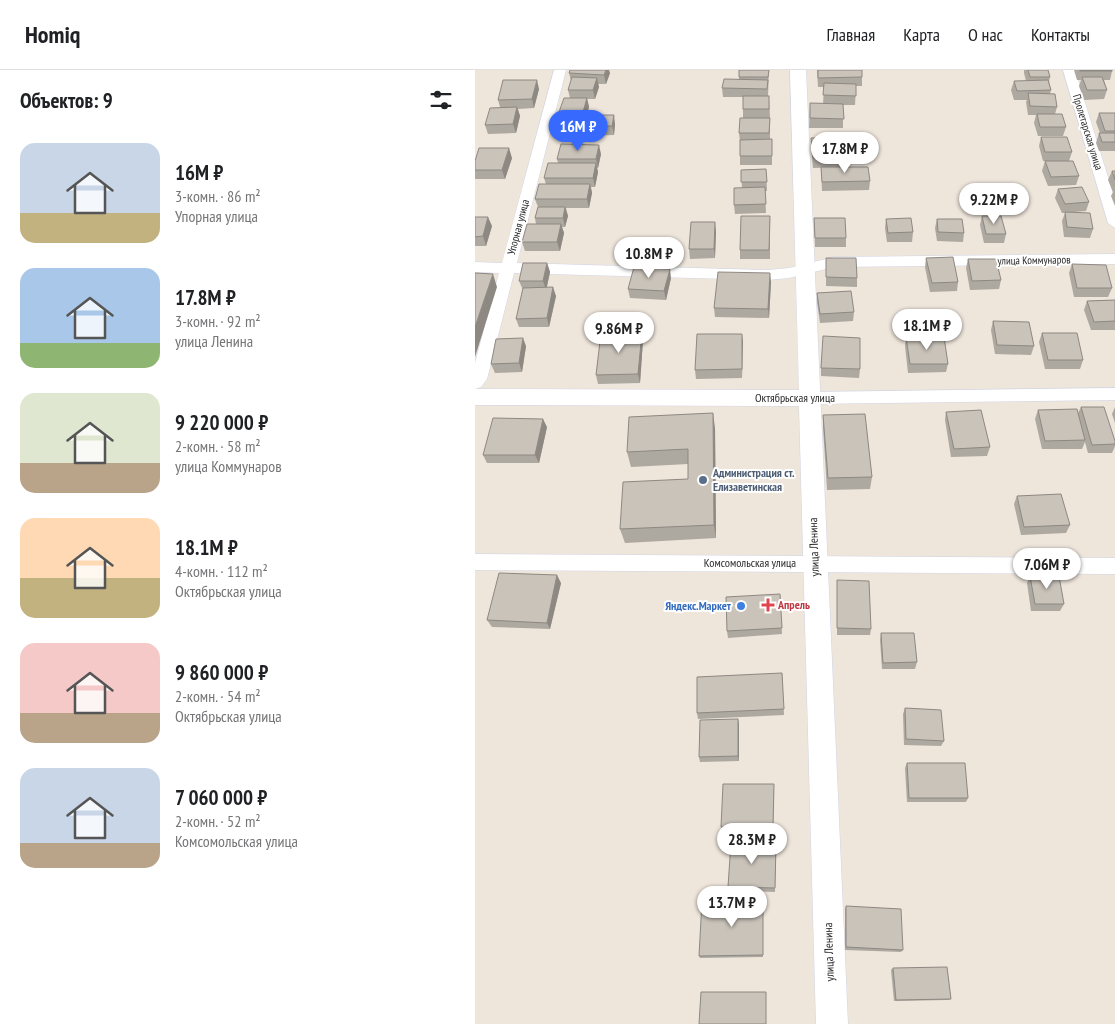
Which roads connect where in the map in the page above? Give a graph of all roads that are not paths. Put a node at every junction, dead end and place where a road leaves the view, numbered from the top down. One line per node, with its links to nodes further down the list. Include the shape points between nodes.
1 (560, 70): 7 (street, Упорная улица)
2 (797, 70): 8 (street, улица Ленина)
3 (1069, 70): 4 (street, Пролетарская улица)
4 (1115, 223)
5 (1115, 259): 8 (street, улица Коммунаров, via 834,262)
6 (475, 267): 7 (street, улица Коммунаров)
7 (507, 267): 8 (street, улица Коммунаров, via 768,275); 9 (street, Упорная улица, via 479,379)
8 (806, 269): 12 (street, улица Ленина)
9 (475, 383)
10 (1115, 394): 12 (street, Октябрьская улица)
11 (475, 397): 12 (street, Октябрьская улица)
12 (808, 398): 14 (street, улица Ленина)
13 (475, 562): 14 (street, Комсомольская улица)
14 (815, 563): 15 (street, Комсомольская улица); 16 (street, улица Ленина)
15 (1115, 566)
16 (832, 1024)

